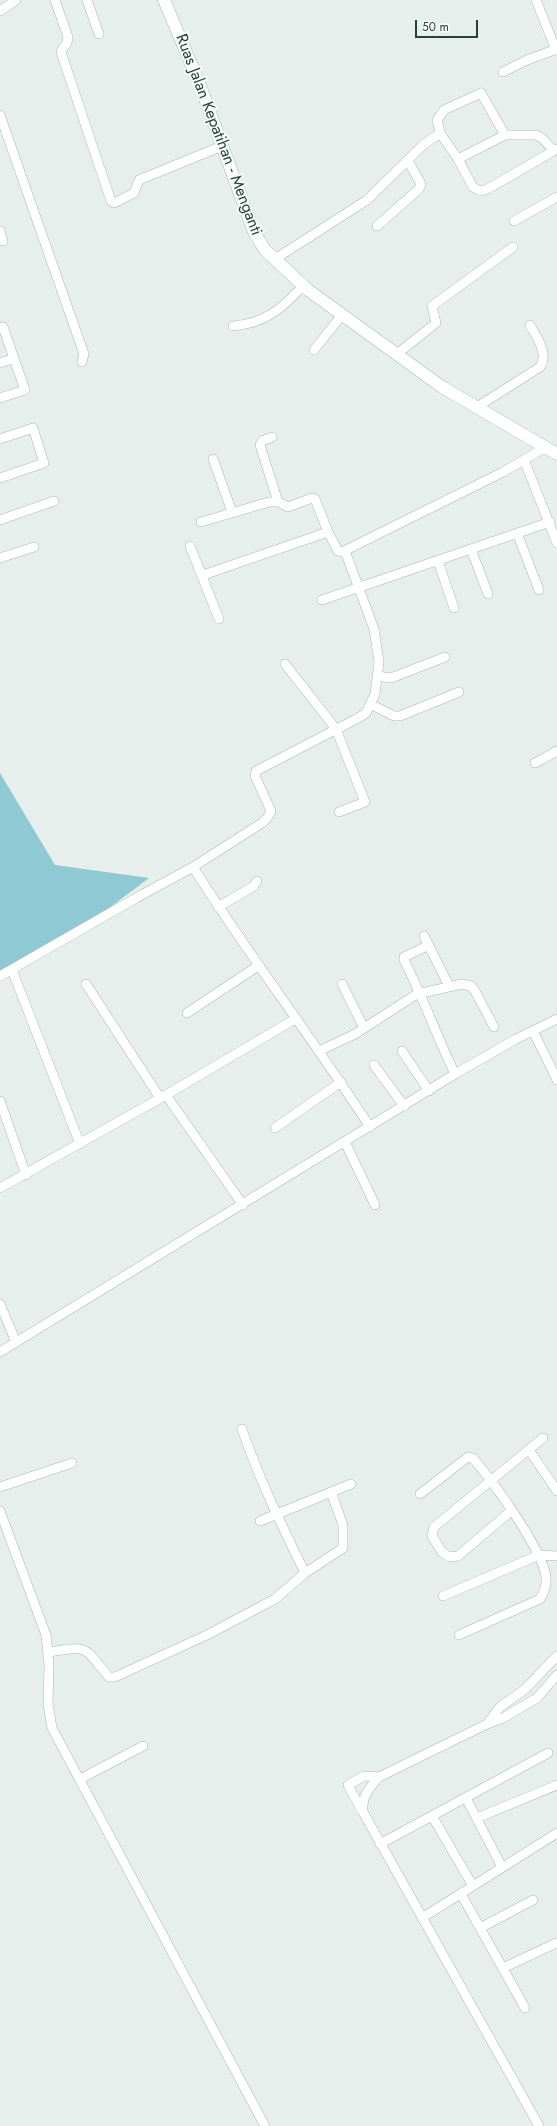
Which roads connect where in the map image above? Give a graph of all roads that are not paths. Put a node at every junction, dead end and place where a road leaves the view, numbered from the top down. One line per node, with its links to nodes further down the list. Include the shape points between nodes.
1 (16, 0): 6 (street)
2 (55, 0): 13 (street, via 68,37 61,51 62,55 111,202 114,203 134,193 139,180)
3 (87, 0): 7 (street)
4 (164, 0): 13 (main road, Ruas Jalan Kepatihan - Menganti, via 198,80)
5 (536, 0): 8 (street)
6 (0, 11)
7 (99, 34)
8 (557, 49): 9 (street)
9 (503, 72)
10 (0, 115): 32 (street, via 84,354)
11 (440, 133): 12 (street, via 437,120 444,110 481,94); 15 (street); 16 (street)
12 (505, 136): 14 (street, via 536,135); 15 (street)
13 (222, 146): 23 (main road, Ruas Jalan Kepatihan - Menganti, via 254,232 265,250)
14 (555, 150): 15 (street, via 483,191 473,187)
15 (458, 159)
16 (408, 161): 19 (street, via 421,184 419,189); 23 (street, via 367,200)
17 (557, 197): 18 (street)
18 (514, 220)
19 (377, 226)
20 (0, 231): 21 (street)
21 (3, 241)
22 (513, 247): 30 (street, via 432,306 436,323)
23 (275, 259): 24 (main road, Ruas Jalan Kepatihan - Menganti)
24 (303, 286): 25 (main road, Ruas Jalan Kepatihan - Menganti); 27 (street, via 274,314 245,325)
25 (342, 314): 29 (street); 30 (main road, Ruas Jalan Kepatihan - Menganti)
26 (530, 325): 35 (street, via 544,356 544,362)
27 (233, 326)
28 (0, 328): 31 (street, via 3,327)
29 (314, 350)
30 (397, 354): 35 (main road, Ruas Jalan Kepatihan - Menganti, via 442,387)
31 (14, 358): 33 (street); 34 (street, via 25,390)
32 (82, 362)
33 (0, 363)
34 (0, 398)
35 (477, 407): 38 (main road, Ruas Jalan Kepatihan - Menganti)
36 (272, 437): 44 (street, via 262,441 260,445)
37 (0, 439): 42 (street, via 33,428 44,463)
38 (546, 447): 39 (main road, Ruas Jalan Kepatihan - Menganti); 41 (street)
39 (557, 454)
40 (213, 459): 45 (street)
41 (524, 460): 48 (street); 55 (street)
42 (0, 478)
43 (54, 501): 46 (street)
44 (278, 502): 45 (street); 49 (street, via 288,507 315,499)
45 (232, 512): 47 (street)
46 (0, 520)
47 (201, 522)
48 (550, 522): 50 (street); 51 (street)
49 (328, 532): 55 (street, via 340,552); 58 (street)
50 (517, 533): 54 (street); 60 (street)
51 (557, 543)
52 (190, 546): 58 (street)
53 (34, 547): 56 (street)
54 (471, 550): 57 (street); 61 (street)
55 (345, 551): 59 (street)
56 (0, 558)
57 (438, 561): 59 (street); 63 (street)
58 (202, 575): 64 (street)
59 (359, 589): 62 (street); 67 (street, via 374,629 379,662)
60 (539, 590)
61 (488, 594)
62 (322, 600)
63 (454, 608)
64 (219, 619)
65 (445, 657): 67 (street, via 391,678)
66 (285, 664): 70 (street)
67 (377, 676): 69 (street, via 375,694)
68 (459, 692): 69 (street, via 400,716 394,716)
69 (370, 704): 70 (street, via 360,717)
70 (336, 729): 73 (street, via 365,802); 74 (street, via 256,772 255,776 271,811 267,818)
71 (557, 751): 72 (street)
72 (535, 763)
73 (339, 812)
74 (193, 867): 76 (street); 80 (street)
75 (257, 881): 76 (street, via 254,886)
76 (218, 907): 79 (street)
77 (424, 936): 78 (street)
78 (428, 945): 84 (street); 85 (street, via 404,957)
79 (258, 966): 86 (street); 87 (street)
80 (12, 970): 81 (street); 105 (street)
81 (0, 976)
82 (86, 984): 99 (street)
83 (342, 984): 90 (street)
84 (449, 986): 85 (street); 89 (street, via 470,986)
85 (421, 993): 90 (street); 95 (street)
86 (187, 1013)
87 (295, 1019): 92 (street); 99 (street)
88 (557, 1019): 91 (street)
89 (494, 1027)
90 (364, 1028): 92 (street)
91 (533, 1031): 95 (street); 96 (street)
92 (318, 1050): 97 (street)
93 (402, 1051): 98 (street)
94 (374, 1065): 101 (street)
95 (455, 1074): 98 (street)
96 (557, 1080)
97 (341, 1082): 102 (street); 103 (street)
98 (429, 1091): 101 (street)
99 (163, 1097): 105 (street); 108 (street)
100 (0, 1101): 106 (street)
101 (404, 1106): 102 (street)
102 (370, 1127): 104 (street)
103 (275, 1128)
104 (345, 1142): 108 (street); 109 (street)
105 (80, 1144): 106 (street)
106 (26, 1174): 107 (street)
107 (0, 1188)
108 (244, 1205): 111 (street)
109 (374, 1205)
110 (0, 1304): 111 (street)
111 (16, 1342): 112 (street)
112 (0, 1352)
113 (242, 1429): 125 (street)
114 (543, 1438): 115 (street)
115 (529, 1450): 117 (street); 120 (street)
116 (72, 1463): 119 (street)
117 (492, 1480): 122 (street, via 474,1458 468,1457); 124 (street); 124 (street, via 434,1528 432,1536 442,1552 450,1557 458,1556)
118 (350, 1484): 121 (street)
119 (0, 1487)
120 (557, 1491)
121 (331, 1492): 125 (street); 129 (street, via 343,1525 343,1548)
122 (420, 1494)
123 (0, 1511): 132 (street, via 46,1635)
124 (511, 1511): 127 (street)
125 (276, 1514): 126 (street); 129 (street)
126 (260, 1521)
127 (540, 1555): 128 (street); 130 (street); 131 (street, via 546,1576 546,1590 540,1599)
128 (557, 1556)
129 (306, 1573): 132 (street, via 275,1599 209,1634 115,1677 109,1677 89,1652 82,1648)
130 (443, 1596)
131 (459, 1634)
132 (49, 1652): 140 (street, via 50,1723)
133 (557, 1656): 134 (street)
134 (544, 1668): 135 (street); 136 (street, via 524,1690 500,1707)
135 (556, 1675): 136 (street, via 537,1698)
136 (487, 1724): 139 (street)
137 (142, 1746): 140 (street)
138 (548, 1753): 142 (street)
139 (379, 1777): 143 (street, via 368,1789 362,1803); 143 (street, via 364,1776 348,1785)
140 (80, 1779): 157 (street)
141 (557, 1785): 145 (street)
142 (466, 1798): 144 (street); 145 (street)
143 (363, 1812): 147 (street)
144 (432, 1816): 147 (street); 149 (street)
145 (477, 1818): 148 (street)
146 (557, 1833): 148 (street)
147 (380, 1844): 152 (street)
148 (502, 1867): 149 (street)
149 (473, 1886): 150 (street)
150 (461, 1894): 152 (street); 153 (street)
151 (533, 1900): 153 (street)
152 (422, 1918): 158 (street)
153 (480, 1928): 155 (street)
154 (556, 1943): 155 (street)
155 (503, 1968): 156 (street)
156 (526, 2008)
157 (265, 2126)
158 (539, 2126)

